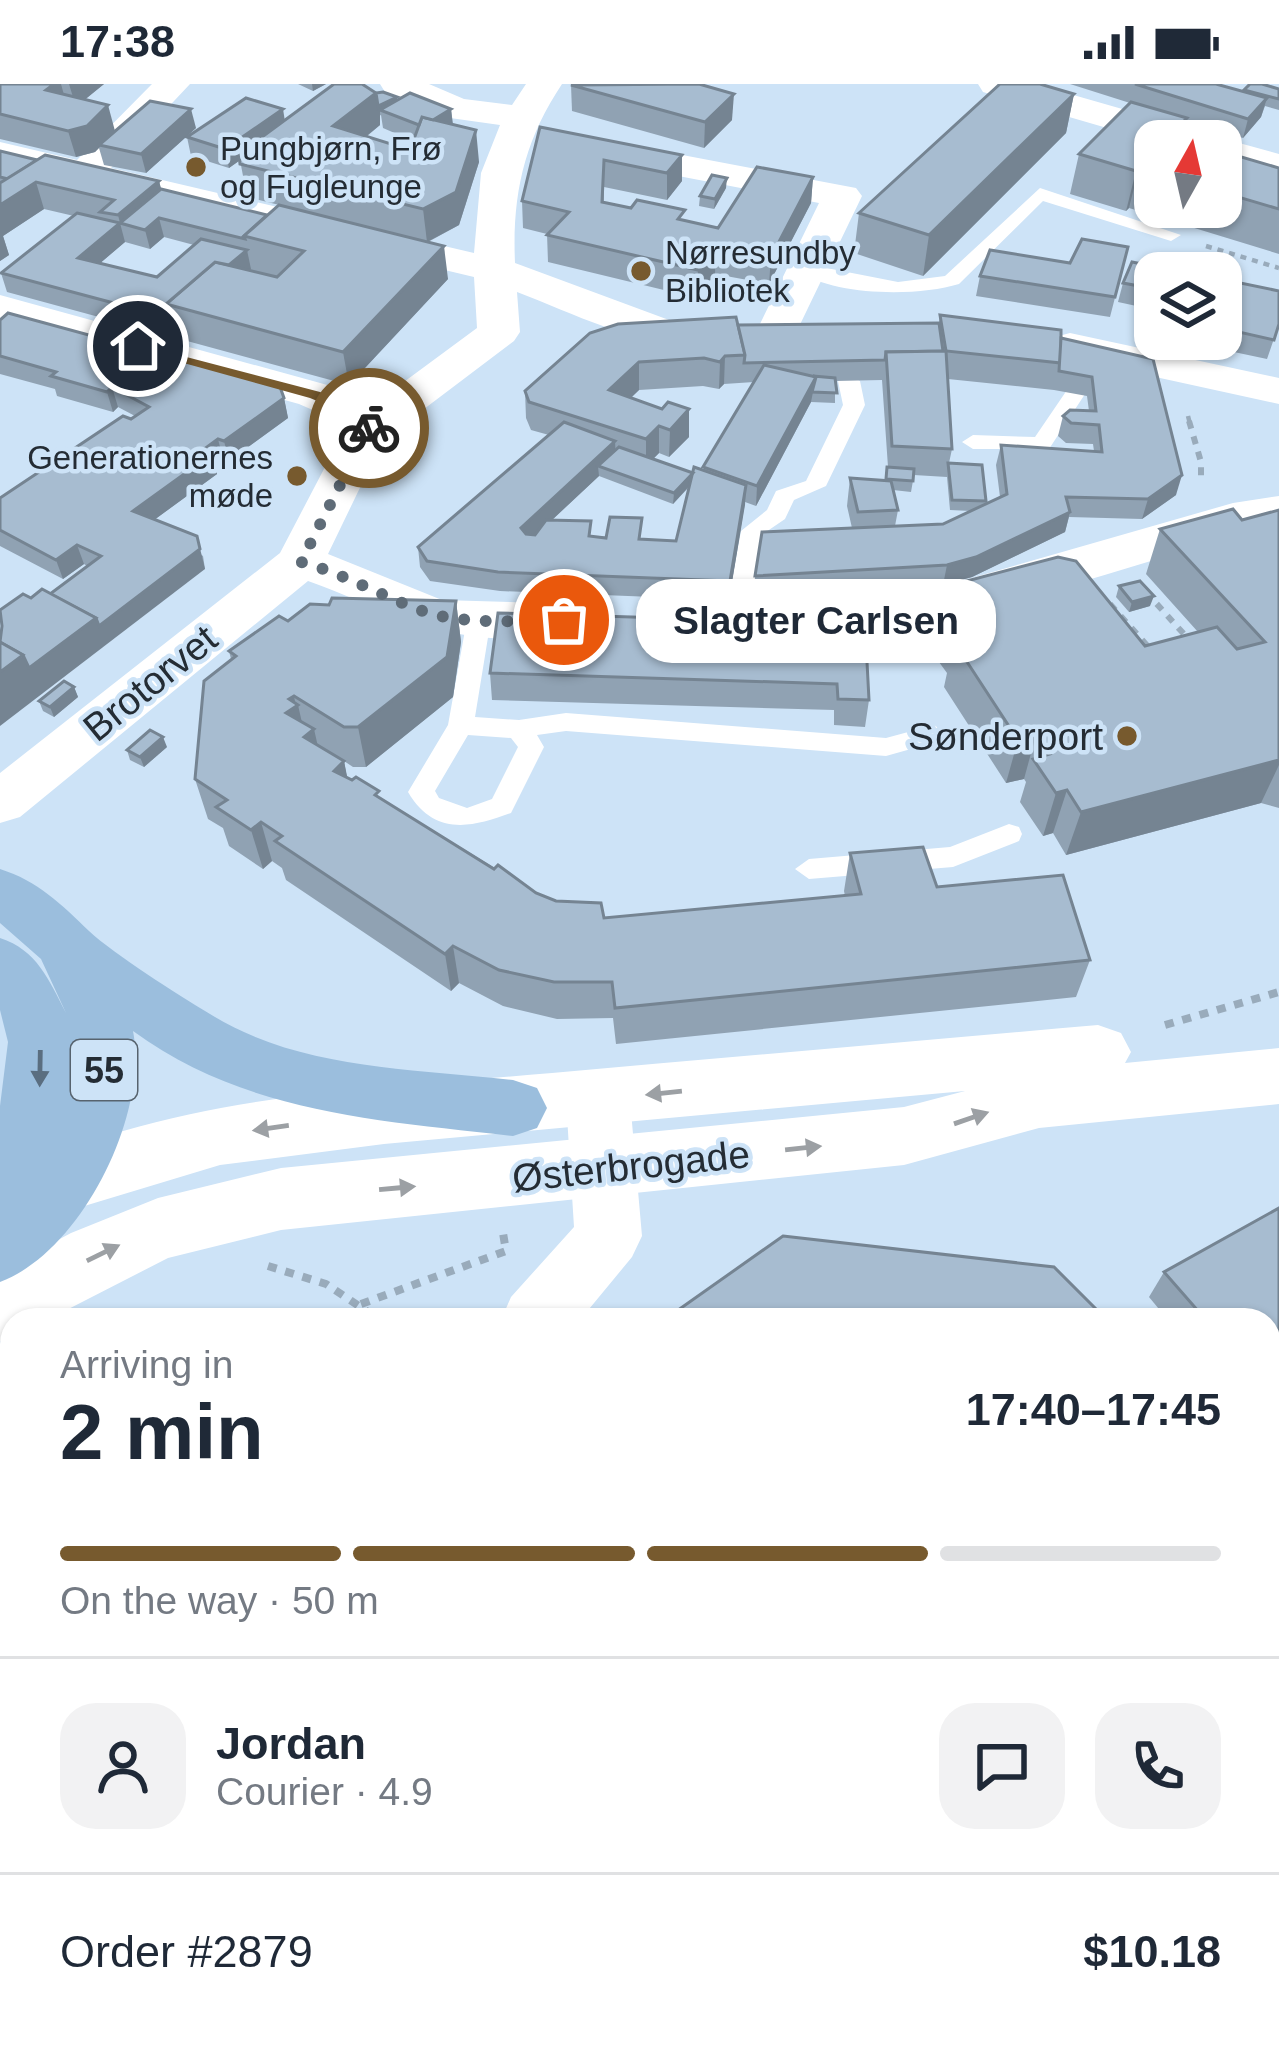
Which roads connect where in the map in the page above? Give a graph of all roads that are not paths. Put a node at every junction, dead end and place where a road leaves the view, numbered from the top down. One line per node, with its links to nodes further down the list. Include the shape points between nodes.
1 (398, 84): 6 (street)
2 (544, 84): 6 (street)
3 (1011, 86): 5 (street)
4 (162, 94): 10 (street)
5 (1134, 123)
6 (519, 126): 12 (street, via 490,225); 13 (street, via 842,196)
7 (0, 153): 10 (street)
8 (1242, 155): 9 (street)
9 (1279, 166)
10 (85, 172): 12 (street, via 222,188)
11 (1171, 235): 13 (lane, via 1040,194 938,285 900,289)
12 (495, 270): 13 (street, via 665,333 799,328); 21 (street, via 500,332)
13 (806, 270)
14 (0, 308): 21 (street, via 315,395)
15 (885, 328): 16 (street)
16 (931, 329)
17 (1034, 339): 19 (street, via 1081,356)
18 (849, 380): 26 (lane, via 854,406 815,486 784,496 777,514 752,532)
19 (1279, 392)
20 (1074, 394): 22 (lane, via 1041,444)
21 (377, 421): 24 (street)
22 (973, 442)
23 (1279, 511): 26 (street, via 941,601)
24 (301, 562): 25 (street, via 426,613); 30 (street, Brotorvet)
25 (479, 619): 26 (street); 27 (lane)
26 (736, 623)
27 (461, 724): 28 (lane); 28 (lane, via 421,792 430,805 467,819 502,806 531,747)
28 (519, 729): 29 (lane, via 566,722 886,746)
29 (934, 734)
30 (0, 803)
31 (1009, 834): 32 (lane, via 953,856)
32 (809, 869)
33 (0, 892): 34 (main road, 55)
34 (76, 954): 39 (main road, via 252,1067 308,1082); 41 (main road, 55, via 95,993 104,1074 92,1122)
35 (0, 962): 41 (main road, 55, one-way to 41, via 28,1000 43,1070)
36 (1279, 1045): 38 (main road, Østerbrogade, one-way to 38, via 1072,1053)
37 (1279, 1076): 40 (main road, Østerbrogade, one-way to 37, via 904,1136 1040,1100)
38 (598, 1100): 39 (main road, Østerbrogade); 40 (street)
39 (513, 1108): 41 (main road, Østerbrogade, one-way to 41, via 220,1136)
40 (603, 1170): 44 (main road, Østerbrogade, one-way to 40, via 95,1256 227,1210); 45 (street, via 608,1236)
41 (31, 1182): 42 (main road, Østerbrogade); 43 (main road, 55)
42 (0, 1216)
43 (0, 1250)
44 (0, 1308)
45 (546, 1308)

